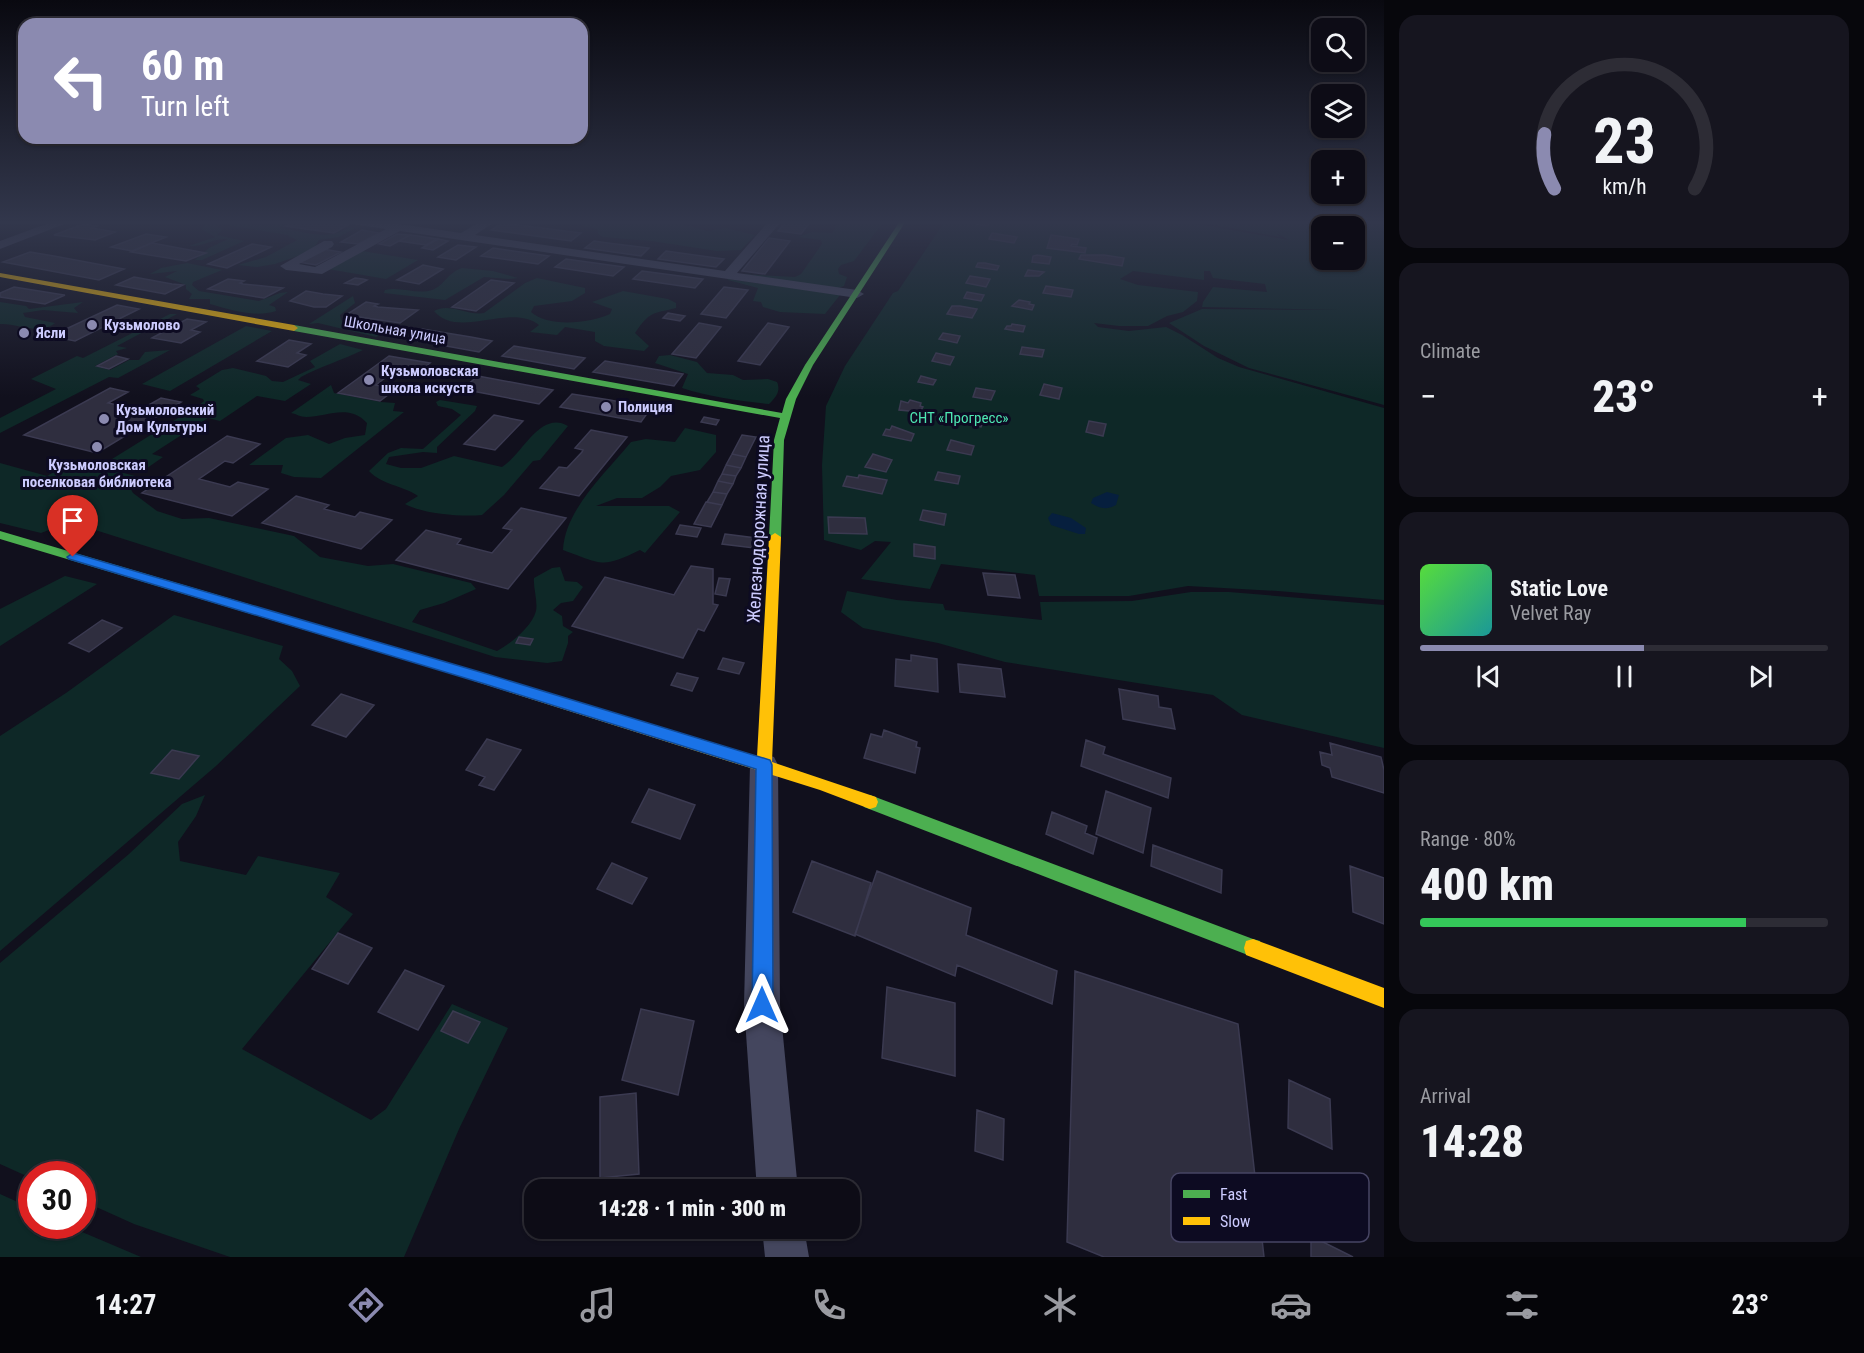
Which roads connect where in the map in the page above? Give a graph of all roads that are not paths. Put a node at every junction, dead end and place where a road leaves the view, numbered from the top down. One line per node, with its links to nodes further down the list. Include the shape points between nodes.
1 (26, 280): 5 (main road, Школьная улица)
2 (760, 280): 4 (street)
3 (866, 280): 4 (main road, Железнодорожная улица)
4 (857, 294): 5 (main road, Железнодорожная улица, via 806,367)
5 (784, 416): 7 (main road, Железнодорожная улица, via 779,440)
6 (0, 535): 7 (main road)
7 (764, 765): 8 (main road, via 835,788); 9 (street, via 762,1005)
8 (1384, 998)
9 (777, 1179)
10 (785, 1239): 11 (street)
11 (787, 1257)

